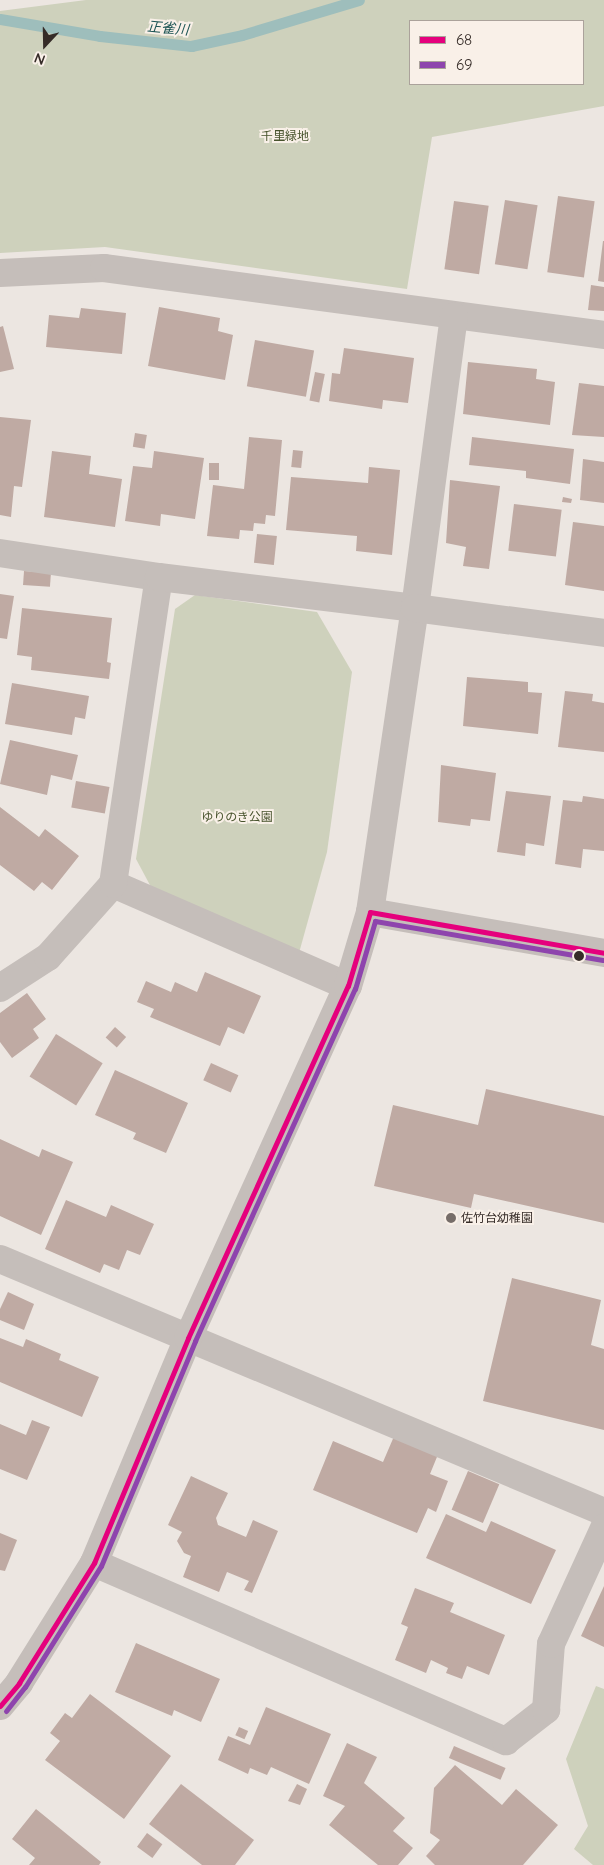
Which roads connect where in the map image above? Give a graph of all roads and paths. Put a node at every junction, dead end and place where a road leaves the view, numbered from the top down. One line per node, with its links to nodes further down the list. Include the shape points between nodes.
1 (0, 273): 2 (street, via 104,268)
2 (454, 317): 3 (street); 6 (street)
3 (604, 335)
4 (0, 553): 5 (street)
5 (159, 577): 6 (street); 8 (street)
6 (415, 608): 7 (street); 9 (street)
7 (604, 633)
8 (113, 884): 11 (street); 12 (street, via 48,957)
9 (370, 912): 10 (street); 11 (street)
10 (604, 952)
11 (348, 986): 14 (street)
12 (0, 988)
13 (0, 1259): 14 (street)
14 (188, 1338): 15 (street); 17 (street)
15 (604, 1512)
16 (604, 1528): 17 (street, via 551,1644 546,1710 506,1741)
17 (94, 1564): 18 (street, via 19,1683)
18 (0, 1706)

